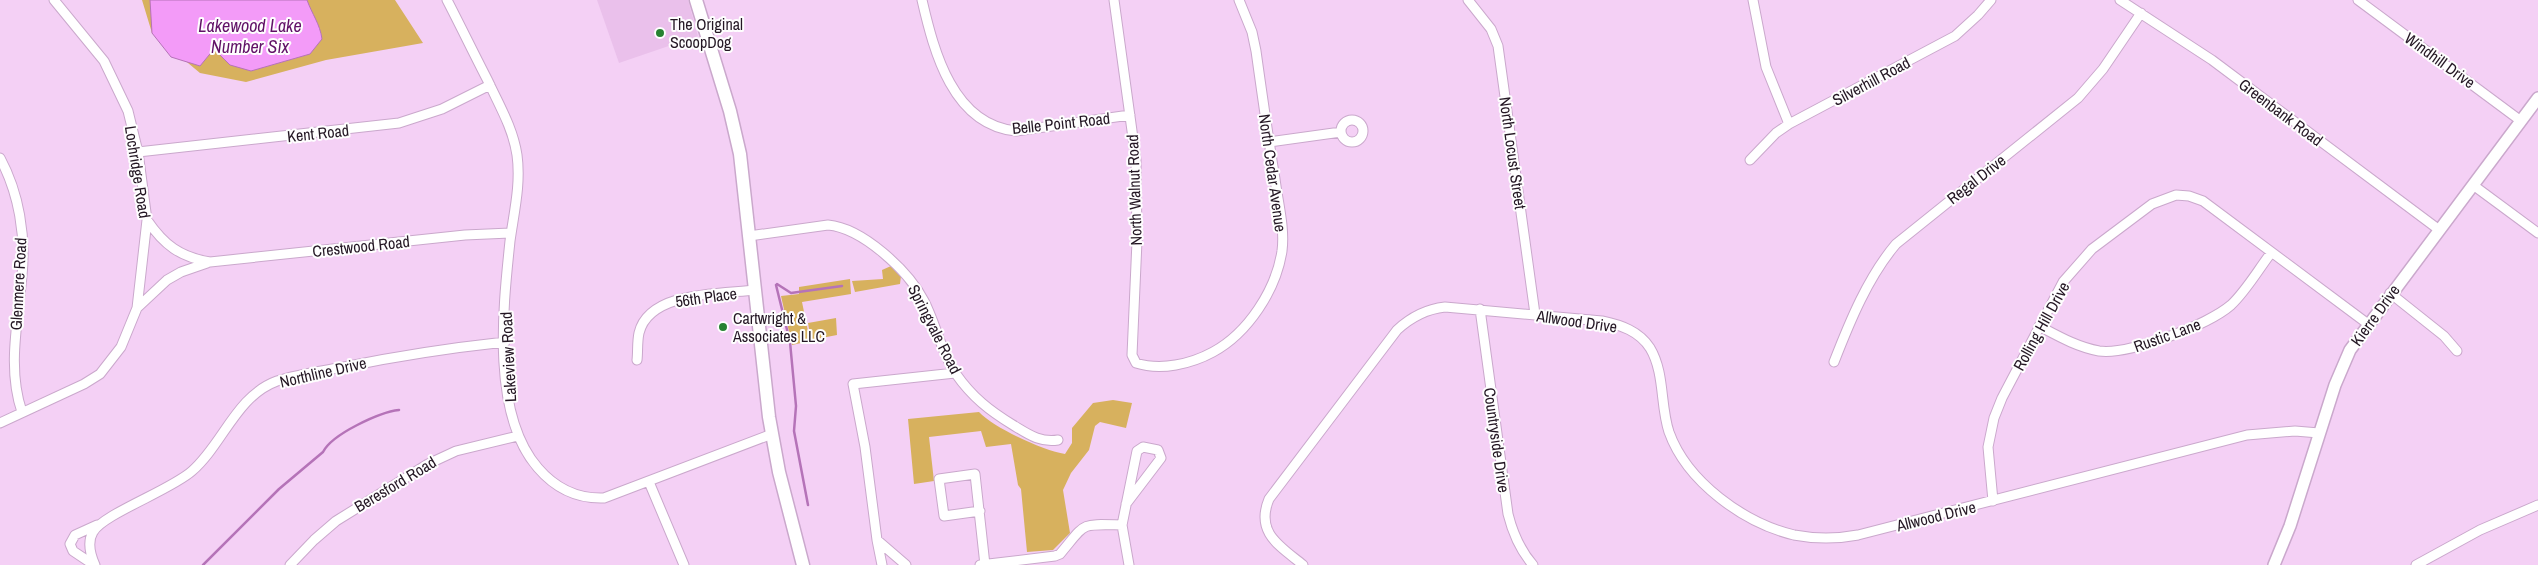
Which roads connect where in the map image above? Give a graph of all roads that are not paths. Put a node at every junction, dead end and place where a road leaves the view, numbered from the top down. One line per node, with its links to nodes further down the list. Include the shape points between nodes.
1 (54, 0): 20 (street, Lochridge Road, via 88,39 113,76 128,111)
2 (447, 0): 13 (street, Lakeview Road)
3 (696, 0): 28 (main road, via 734,127 744,176)
4 (922, 0): 15 (street, Belle Point Road, via 932,39 946,73 965,106 984,122 1016,130)
5 (1114, 0): 15 (street, North Walnut Road)
6 (1239, 0): 19 (street, North Cedar Avenue, via 1252,32)
7 (1468, 0): 35 (street, North Locust Street, via 1491,29 1498,46)
8 (1753, 0): 17 (street, via 1766,67)
9 (1991, 0): 17 (street, Silverhill Road, via 1970,24 1942,44)
10 (2120, 0): 12 (street, Greenbank Road)
11 (2358, 0): 16 (street, Windhill Drive)
12 (2141, 13): 25 (street, Greenbank Road, via 2212,60); 41 (street, Regal Drive, via 2103,69 2078,98 1884,257)
13 (490, 85): 20 (street, Kent Road, via 442,109 399,123); 26 (street, Lakeview Road, via 510,128 517,155 518,194)
14 (2538, 98): 16 (street, Kierre Drive)
15 (1130, 115): 42 (street, North Walnut Road, via 1137,196 1132,355 1136,363)
16 (2521, 121): 23 (street, Kierre Drive)
17 (1789, 124): 22 (street, Silverhill Road)
18 (1341, 132): 19 (street)
19 (1269, 142): 42 (street, North Cedar Avenue, via 1282,231 1280,262 1271,287 1233,339 1220,348 1183,364)
20 (138, 152): 24 (street, Lochridge Road)
21 (0, 158): 44 (street, Glenmere Road, via 18,206 22,232 23,262 15,342 16,382)
22 (1750, 160)
23 (2473, 185): 25 (street, Kierre Drive); 27 (street)
24 (147, 220): 30 (street, Crestwood Road, via 162,241 177,252 188,258); 33 (street, Lochridge Road)
25 (2438, 229): 32 (street, Kierre Drive)
26 (511, 233): 30 (street, Crestwood Road, via 474,234); 38 (street, Lakeview Road)
27 (2538, 233)
28 (750, 236): 31 (main road); 43 (street, Springvale Road, via 828,225 857,234 915,285)
29 (2271, 254): 36 (street, Rolling Hill Drive); 37 (street, Rustic Lane, via 2234,302 2216,316 2130,349 2107,351 2082,347); 37 (street, Rolling Hill Drive, via 2195,197 2176,195 2161,199 2092,249 2075,266)
30 (210, 262): 33 (street, Crestwood Road, via 167,280)
31 (755, 290): 40 (street, 56th Place, via 680,298 666,303 643,324 639,332); 47 (main road)
32 (2390, 293): 36 (street, Kierre Drive); 39 (street, via 2444,336)
33 (137, 308): 44 (street, Crestwood Road, via 121,347 106,369 84,384)
34 (1480, 309): 35 (street, Allwood Drive); 66 (street, Allwood Drive, via 1436,308 1404,323 1276,489 1264,509 1265,525 1271,537); 67 (street, Countryside Drive, via 1508,514 1514,536)
35 (1535, 314): 51 (street, Allwood Drive, via 1619,325 1642,338 1656,360 1663,412 1682,458 1713,491 1764,524 1794,535 1843,538)
36 (2368, 324): 46 (street, Kierre Drive, via 2344,360)
37 (2039, 326): 51 (street, Rolling Hill Drive, via 1994,418 1988,447)
38 (505, 342): 48 (street, Lakeview Road, via 507,388); 55 (street, Northline Drive, via 409,353 272,384 246,403 193,471 174,485)
39 (2457, 351)
40 (637, 360)
41 (1834, 362)
42 (1153, 366)
43 (955, 373): 49 (street, Springvale Road, via 989,411 1033,437); 57 (street, via 854,384)
44 (22, 412): 45 (street, Crestwood Road)
45 (0, 423)
46 (2318, 433): 51 (street, Allwood Drive, via 2295,431 2247,435); 68 (street, Kierre Drive, via 2290,526)
47 (772, 434): 50 (street, Lakeview Road); 61 (main road)
48 (518, 436): 50 (street, Lakeview Road, via 542,474 558,487 578,496 604,498); 59 (street, Beresford Road, via 456,451 428,464 336,521)
49 (1058, 440)
50 (649, 482): 60 (street)
51 (1994, 501)
52 (1126, 504): 52 (street, via 1137,451 1144,447 1158,450 1161,458); 56 (street)
53 (2538, 505): 69 (street, via 2480,530)
54 (980, 511): 54 (street, via 976,474 939,479 944,516); 64 (street)
55 (103, 522): 58 (street, Northline Drive, via 91,538 91,557); 58 (street, Northline Drive, via 71,540 73,551)
56 (1122, 525): 64 (street, via 1086,525 1060,554 1050,557); 65 (street)
57 (877, 540): 62 (street); 63 (street)
58 (95, 565)
59 (290, 565)
60 (684, 565)
61 (803, 565)
62 (882, 565)
63 (906, 565)
64 (984, 565)
65 (1129, 565)
66 (1303, 565)
67 (1533, 565)
68 (2274, 565)
69 (2416, 565)

